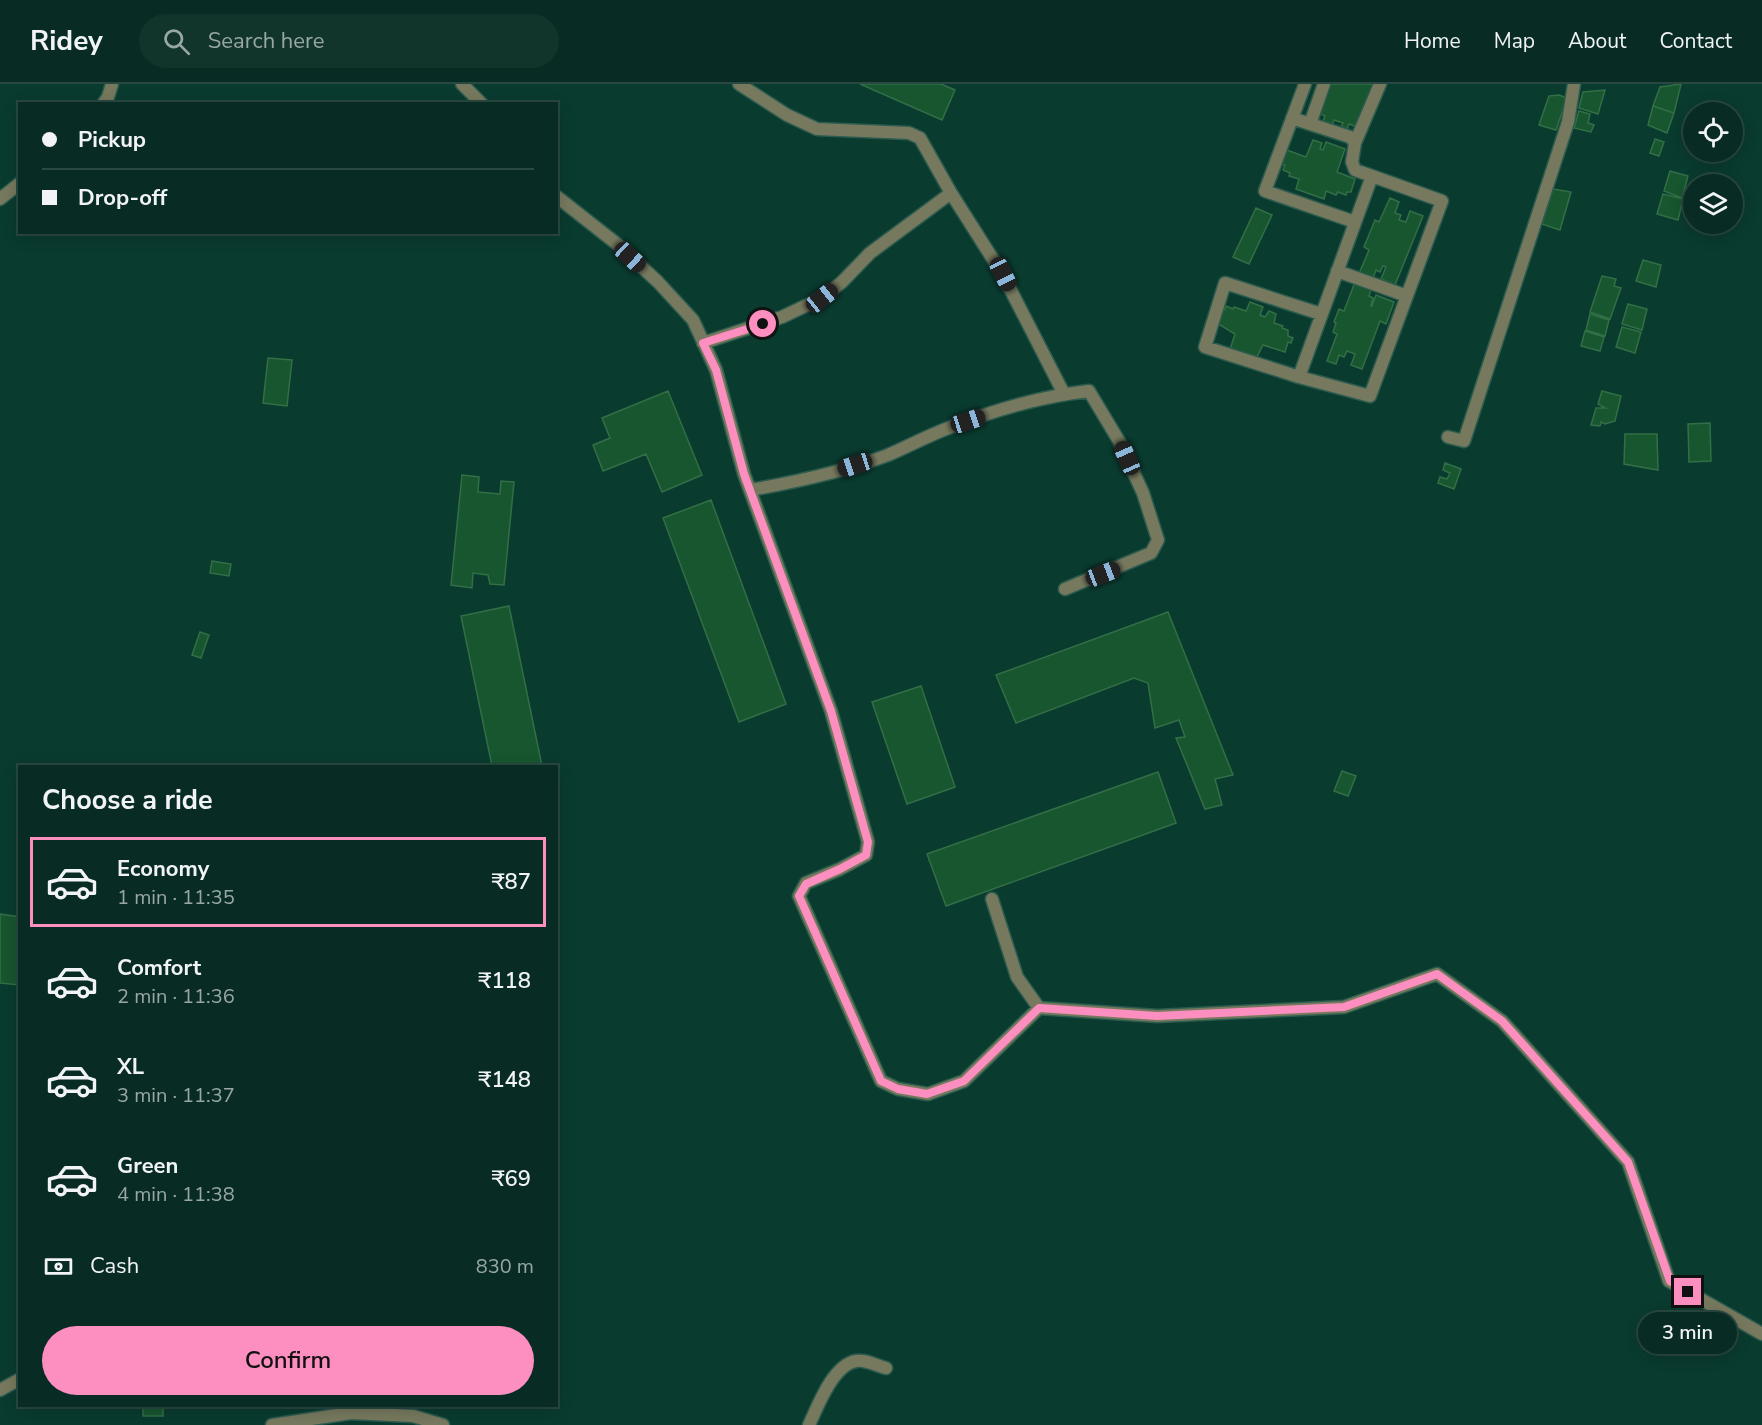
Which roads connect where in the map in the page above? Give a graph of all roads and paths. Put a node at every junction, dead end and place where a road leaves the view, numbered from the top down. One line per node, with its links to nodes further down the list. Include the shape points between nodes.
1 (112, 84): 8 (street)
2 (462, 84): 9 (street)
3 (739, 84): 15 (street, via 817,129 909,133 920,138)
4 (1305, 84): 10 (street)
5 (1324, 84): 11 (street)
6 (1380, 84): 12 (street)
7 (1574, 84): 25 (street, via 1568,122 1464,441)
8 (104, 102)
9 (480, 102)
10 (1292, 118): 11 (street); 18 (street, via 1265,191)
11 (1310, 124): 12 (street, via 1350,137)
12 (1355, 143): 13 (street, via 1355,170)
13 (1372, 176): 18 (street); 20 (street, via 1442,201)
14 (18, 185): 17 (street)
15 (951, 193): 22 (street, via 870,253 822,298 782,317); 24 (street, via 1003,274)
16 (558, 198): 22 (street, via 658,282 693,320)
17 (0, 199)
18 (1355, 222): 19 (street)
19 (1337, 271): 20 (street); 21 (street)
20 (1407, 296): 23 (street, via 1370,396)
21 (1321, 314): 23 (street); 23 (street, via 1225,283 1205,347)
22 (703, 343): 26 (street, via 716,370)
23 (1299, 377)
24 (1064, 394): 26 (street, via 950,427 887,455 839,470); 27 (street, via 1089,391 1119,441 1143,493 1158,540 1151,553)
25 (1448, 437)
26 (750, 490): 29 (street, via 831,711 868,842 866,855 806,884 799,896 881,1081 898,1089 927,1094 964,1081)
27 (1065, 589)
28 (992, 899): 29 (street, via 1017,977)
29 (1039, 1008): 30 (street, via 1157,1016 1344,1007 1437,974 1502,1021 1628,1162 1670,1281)
30 (1762, 1334)
31 (886, 1368): 36 (street, via 862,1360 833,1375)
32 (18, 1380): 33 (street)
33 (0, 1390)
34 (275, 1425): 35 (street, via 351,1413 413,1416)
35 (443, 1425)
36 (809, 1425)

